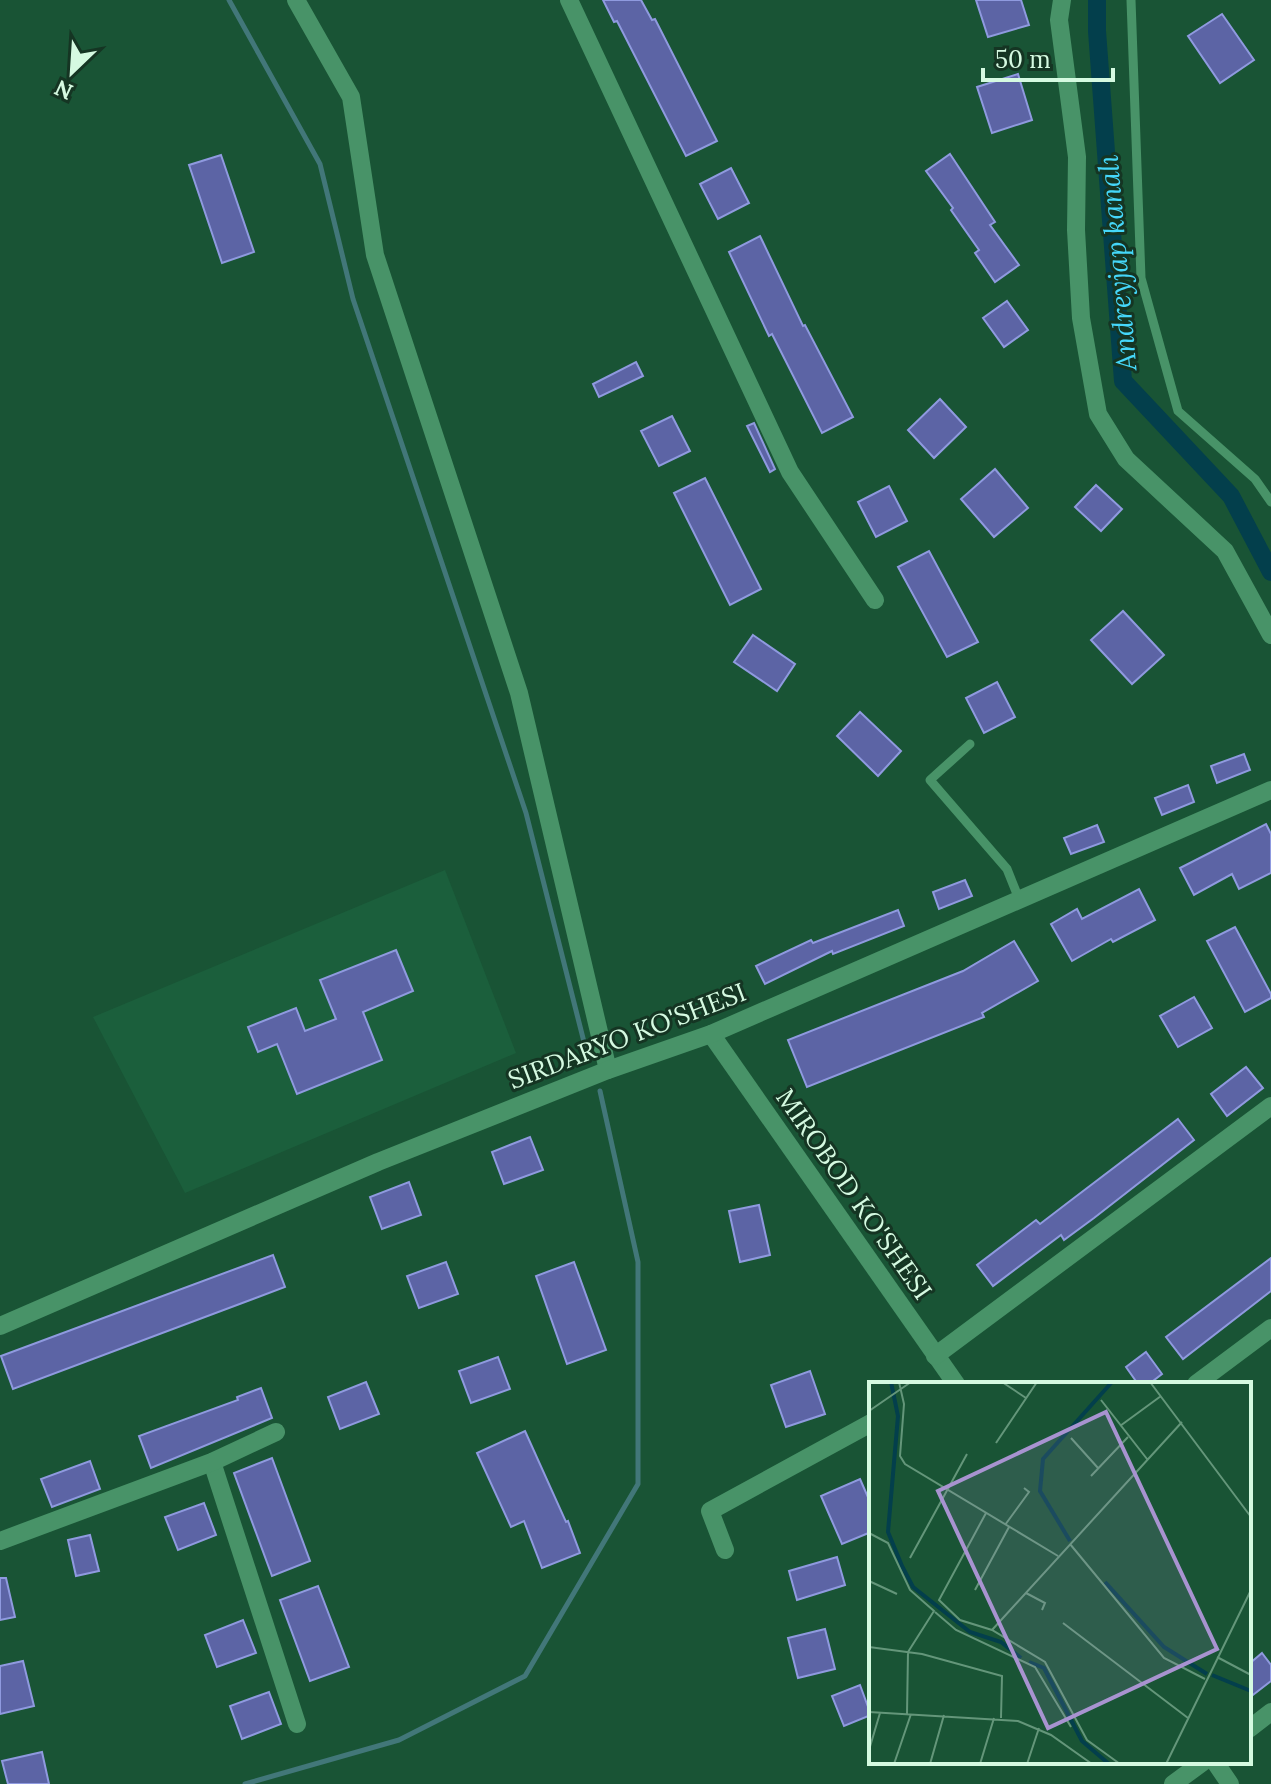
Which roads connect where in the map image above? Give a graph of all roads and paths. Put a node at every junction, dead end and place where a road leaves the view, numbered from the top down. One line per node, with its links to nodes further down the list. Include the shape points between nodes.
1 (296, 0): 12 (street, via 351,97 375,255 519,693)
2 (569, 0): 6 (street, via 790,472)
3 (1062, 0): 7 (street, via 1059,20 1077,157 1081,318 1098,414 1126,459 1225,551)
4 (1131, 0): 5 (lane, via 1141,278 1178,411 1255,479)
5 (1271, 502)
6 (875, 600)
7 (1271, 635)
8 (970, 744): 10 (lane, via 930,780 1007,869)
9 (1271, 790): 10 (street, SIRDARYO KO'SHESI)
10 (1019, 899): 11 (street, SIRDARYO KO'SHESI)
11 (711, 1034): 12 (street, SIRDARYO KO'SHESI); 16 (street, MIROBOD KO'SHESI)
12 (608, 1070): 14 (street, SIRDARYO KO'SHESI, via 378,1162)
13 (1271, 1106): 16 (street)
14 (0, 1326)
15 (1271, 1328): 18 (street)
16 (935, 1356): 17 (street, MIROBOD KO'SHESI)
17 (947, 1381)
18 (1199, 1382)
19 (869, 1424): 23 (street, via 710,1511)
20 (276, 1432): 21 (street)
21 (212, 1462): 22 (street); 25 (street)
22 (0, 1541)
23 (725, 1550)
24 (1271, 1712): 26 (street)
25 (297, 1724)
26 (1251, 1727)
27 (1200, 1764): 29 (street)
28 (1216, 1764): 30 (street)
29 (1173, 1784)
30 (1230, 1784)

